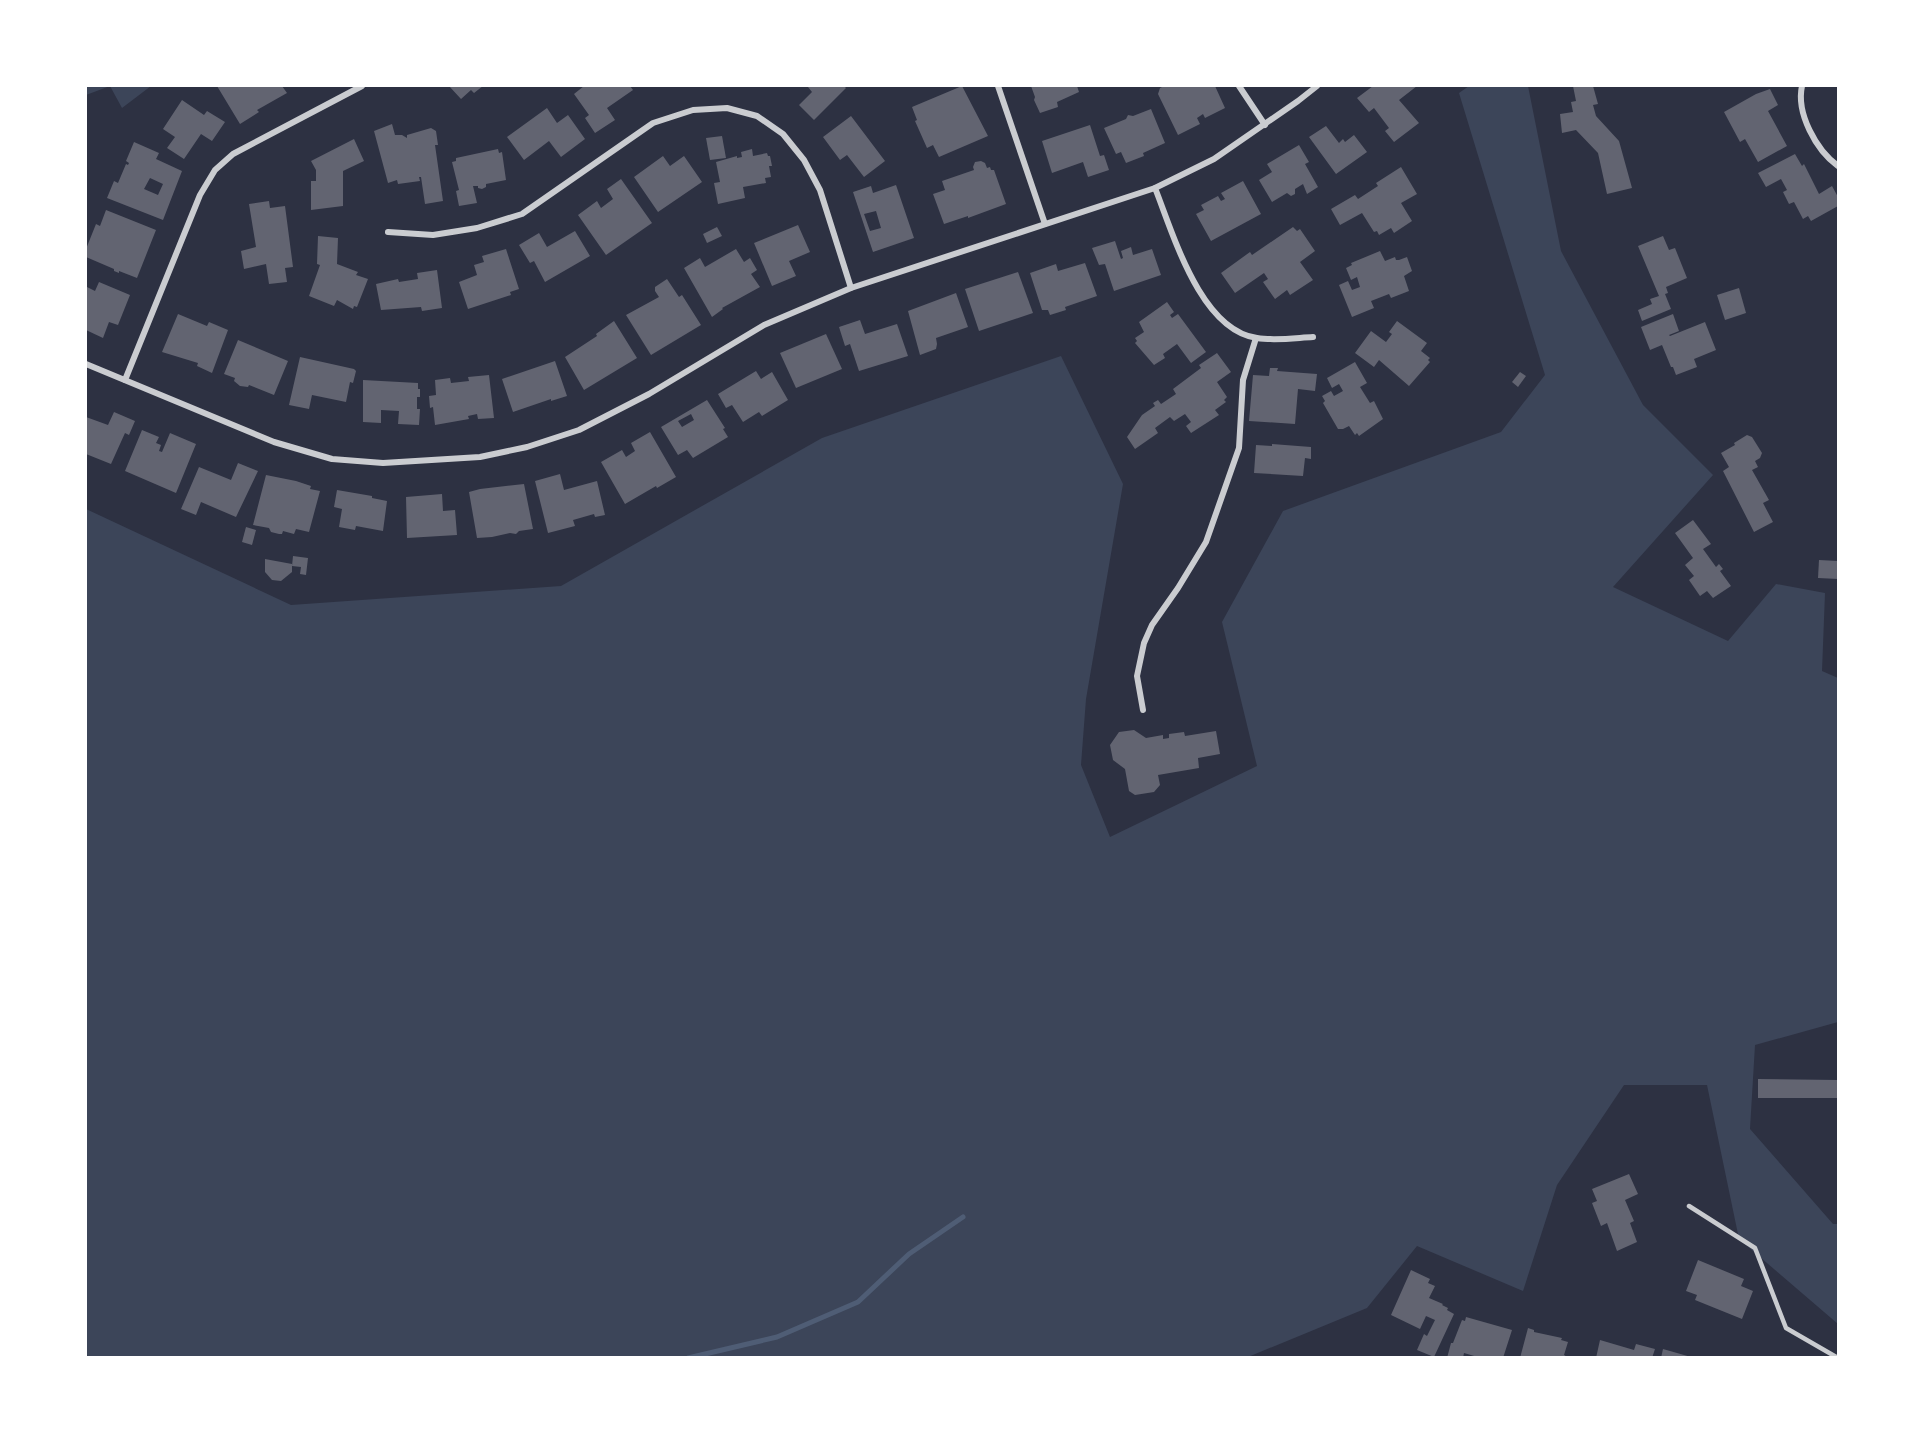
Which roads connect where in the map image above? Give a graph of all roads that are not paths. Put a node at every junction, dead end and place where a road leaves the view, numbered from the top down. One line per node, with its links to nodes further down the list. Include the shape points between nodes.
1 (362, 86): 15 (street, via 233,154 215,170 200,195)
2 (998, 86): 9 (street)
3 (1239, 86): 6 (street)
4 (1317, 86): 6 (street)
5 (1802, 86): 7 (street, via 1804,117 1816,142)
6 (1265, 125): 8 (street, via 1214,159)
7 (1839, 166)
8 (1155, 188): 9 (street); 13 (street, via 1188,271 1209,306 1231,328)
9 (1045, 224): 11 (street)
10 (388, 232): 11 (street, via 433,236 522,214 653,123 693,110 727,108 758,116 783,134 804,160 820,190)
11 (851, 288): 15 (street, via 764,325 649,394 579,430 480,457 383,463 332,459 274,442)
12 (1312, 337): 13 (street)
13 (1256, 339): 16 (street, via 1243,380 1239,448 1206,542 1144,643 1137,676)
14 (86, 364): 15 (street)
15 (125, 380)
16 (1143, 710)
17 (1689, 1206): 18 (lane, via 1755,1248 1786,1328)
18 (1838, 1358)

